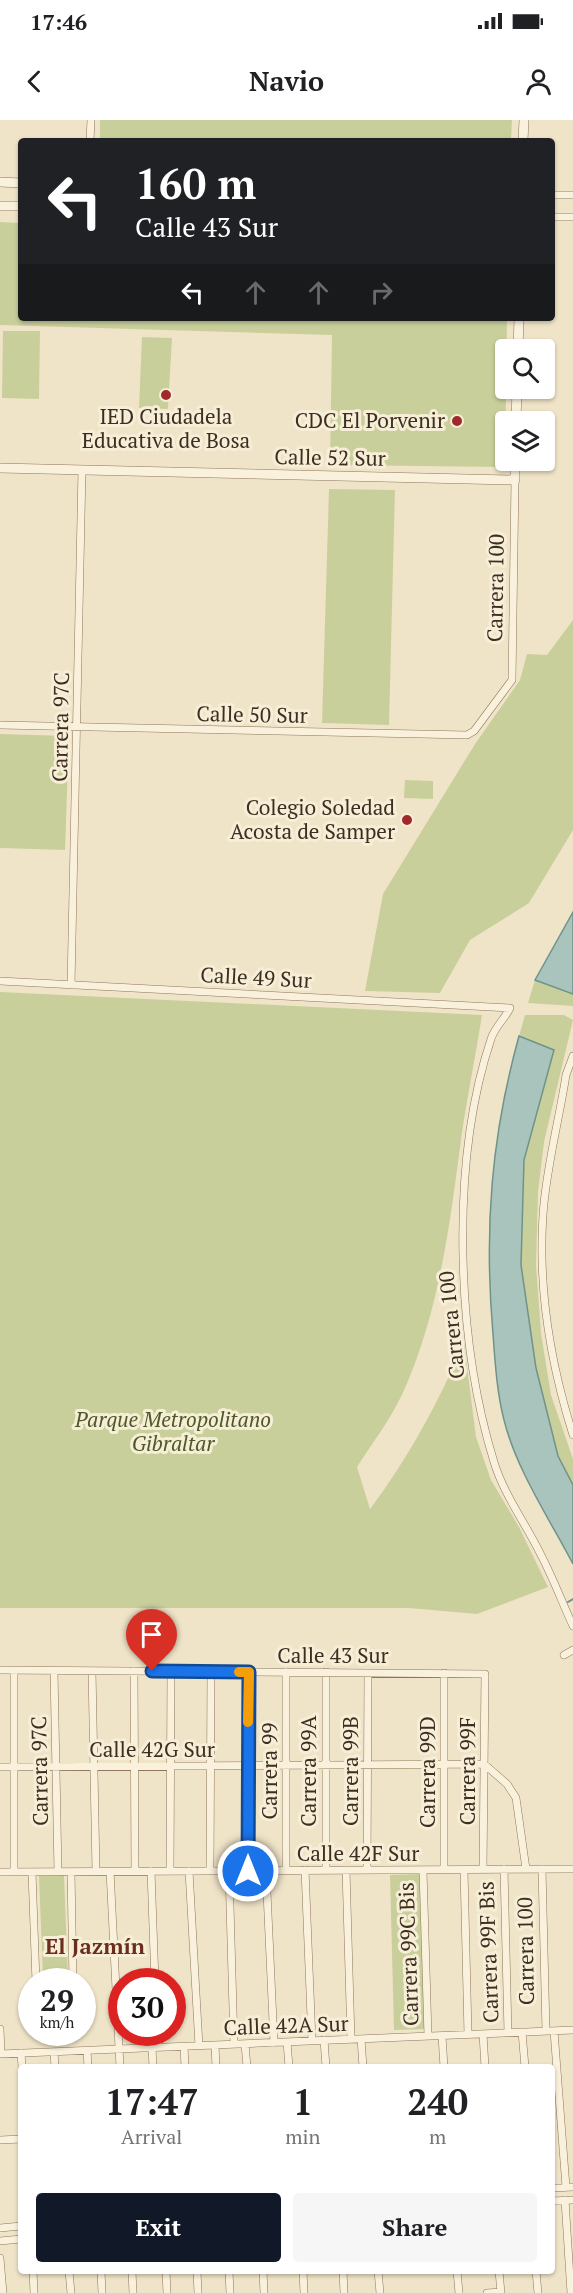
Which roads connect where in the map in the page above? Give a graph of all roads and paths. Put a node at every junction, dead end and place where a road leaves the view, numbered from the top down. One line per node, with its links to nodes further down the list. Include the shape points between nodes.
1 (91, 120): 3 (street)
2 (524, 120): 4 (street)
3 (90, 138)
4 (523, 138)
5 (0, 182): 6 (street)
6 (18, 183)
7 (555, 195): 8 (street)
8 (573, 195)
9 (0, 206): 10 (street)
10 (18, 206)
11 (555, 217): 12 (street)
12 (573, 217)
13 (519, 321): 14 (street)
14 (518, 339)
15 (0, 468): 16 (street, Calle 52 Sur)
16 (82, 470): 18 (street, Calle 52 Sur); 21 (street, Carrera 97C)
17 (515, 471): 18 (street, Carrera 100)
18 (515, 480): 19 (street, Carrera 100, via 513,674 509,686)
19 (491, 708): 21 (street, Calle 50 Sur, via 467,735)
20 (0, 726): 21 (street, Calle 50 Sur)
21 (77, 728): 23 (street, Carrera 97C)
22 (0, 981): 23 (street, Calle 49 Sur)
23 (71, 985): 24 (street, Calle 49 Sur)
24 (510, 1008): 27 (street, Carrera 100, via 491,1040 475,1109 466,1176 463,1251 470,1353 494,1464)
25 (573, 1056): 26 (street, via 543,1214 544,1290 560,1392)
26 (573, 1435)
27 (573, 1626)
28 (573, 1650): 29 (street)
29 (564, 1655)
30 (0, 1670): 31 (street, Calle 43 Sur)
31 (14, 1671): 32 (street, Calle 43 Sur); 50 (street)
32 (54, 1671): 33 (street, Calle 43 Sur); 51 (street, Carrera 97C)
33 (92, 1671): 34 (street, Calle 43 Sur); 52 (street)
34 (134, 1671): 35 (street, Calle 43 Sur); 53 (street)
35 (171, 1672): 36 (street, Calle 43 Sur); 54 (street)
36 (211, 1672): 37 (street, Calle 43 Sur); 55 (street)
37 (249, 1672): 38 (street, Calle 43 Sur); 45 (street)
38 (286, 1672): 39 (street, Calle 43 Sur); 46 (street, Carrera 99)
39 (326, 1672): 40 (street, Calle 43 Sur); 47 (street, Carrera 99A)
40 (368, 1673): 41 (street, Calle 43 Sur); 48 (street, Carrera 99B)
41 (444, 1673): 42 (street, Calle 43 Sur); 44 (street, Carrera 99D)
42 (485, 1674): 43 (street, Carrera 99F)
43 (484, 1764): 44 (street, Calle 42G Sur); 57 (street, via 507,1784 516,1798); 68 (street, Carrera 99F)
44 (444, 1765): 48 (street, Calle 42G Sur); 66 (street, Carrera 99D)
45 (248, 1766): 46 (street, Calle 42G Sur); 55 (street, Calle 42G Sur); 77 (street)
46 (286, 1766): 47 (street, Calle 42G Sur); 60 (street, Carrera 99)
47 (326, 1766): 48 (street, Calle 42G Sur); 62 (street, Carrera 99A)
48 (368, 1766): 64 (street, Carrera 99B)
49 (0, 1767): 50 (street, Calle 42G Sur)
50 (14, 1767): 51 (street, Calle 42G Sur); 80 (street)
51 (56, 1767): 52 (street, Calle 42G Sur); 82 (street, Carrera 97C)
52 (94, 1767): 53 (street, Calle 42G Sur); 69 (street)
53 (134, 1767): 54 (street, Calle 42G Sur); 71 (street)
54 (170, 1767): 55 (street, Calle 42G Sur); 73 (street)
55 (211, 1767): 75 (street)
56 (504, 1869): 57 (street, Calle 42F Sur); 68 (street, Calle 42F Sur); 91 (street, Carrera 99F Bis)
57 (526, 1869): 58 (street, Calle 42F Sur)
58 (542, 1869): 59 (street, Calle 42F Sur); 89 (street, Carrera 100)
59 (573, 1869)
60 (286, 1870): 61 (street, Calle 42F Sur); 78 (street, Calle 42F Sur)
61 (305, 1870): 62 (street, Calle 42F Sur); 99 (street)
62 (326, 1870): 63 (street, Calle 42F Sur)
63 (346, 1870): 64 (street, Calle 42F Sur); 96 (street)
64 (367, 1870): 65 (street, Calle 42F Sur)
65 (423, 1870): 66 (street, Calle 42F Sur); 94 (street, Carrera 99C Bis)
66 (444, 1870): 67 (street, Calle 42F Sur)
67 (464, 1870): 68 (street, Calle 42F Sur); 92 (street)
68 (483, 1870)
69 (96, 1871): 70 (street, Calle 42F Sur); 83 (street, Calle 42F Sur)
70 (110, 1871): 71 (street, Calle 42F Sur); 109 (street)
71 (135, 1871): 72 (street, Calle 42F Sur)
72 (151, 1871): 73 (street, Calle 42F Sur); 86 (street)
73 (170, 1871): 74 (street, Calle 42F Sur)
74 (189, 1871): 75 (street, Calle 42F Sur); 107 (street)
75 (210, 1871): 76 (street, Calle 42F Sur)
76 (229, 1871): 77 (street, Calle 42F Sur); 102 (street)
77 (248, 1871): 78 (street, Calle 42F Sur)
78 (266, 1871): 101 (street)
79 (0, 1872): 80 (street, Calle 42F Sur)
80 (14, 1872): 81 (street, Calle 42F Sur)
81 (32, 1872): 82 (street, Calle 42F Sur); 84 (street)
82 (58, 1872): 83 (street, Calle 42F Sur)
83 (71, 1872): 85 (street)
84 (35, 1968)
85 (74, 1968)
86 (154, 1968)
87 (0, 2029): 113 (street)
88 (573, 2030): 89 (street, Calle 42A Sur)
89 (550, 2031): 90 (street, Calle 42A Sur); 128 (street, Carrera 100)
90 (522, 2032): 91 (street, Calle 42A Sur); 127 (street)
91 (508, 2033): 93 (street, Calle 42A Sur)
92 (468, 2034): 93 (street, Calle 42A Sur); 95 (street, Calle 42A Sur)
93 (483, 2034): 126 (street)
94 (428, 2036): 95 (street, Calle 42A Sur); 97 (street, Calle 42A Sur)
95 (442, 2036): 125 (street)
96 (351, 2039): 97 (street, Calle 42A Sur); 98 (street, Calle 42A Sur)
97 (361, 2039): 124 (street)
98 (324, 2040): 99 (street, Calle 42A Sur); 123 (street)
99 (312, 2041): 100 (street, Calle 42A Sur)
100 (287, 2042): 101 (street, Calle 42A Sur); 122 (street)
101 (274, 2043): 103 (street, Calle 42A Sur)
102 (234, 2044): 103 (street, Calle 42A Sur); 104 (street, Calle 42A Sur)
103 (245, 2044): 121 (street)
104 (215, 2045): 107 (street, Calle 42A Sur); 120 (street)
105 (184, 2046): 108 (street, Calle 42A Sur); 119 (street)
106 (186, 2046): 107 (street, Calle 42A Sur)
107 (199, 2046)
108 (155, 2048): 109 (street, Calle 42A Sur); 118 (street)
109 (119, 2049): 110 (street, Calle 42A Sur); 117 (street)
110 (87, 2050): 111 (street, Calle 42A Sur); 116 (street)
111 (54, 2052): 112 (street, Calle 42A Sur); 115 (street)
112 (21, 2053): 113 (street, Calle 42A Sur); 114 (street)
113 (0, 2054)
114 (22, 2064)
115 (55, 2064)
116 (88, 2064)
117 (120, 2064)
118 (153, 2064)
119 (185, 2064)
120 (216, 2064)
121 (247, 2064)
122 (289, 2064)
123 (326, 2064)
124 (363, 2064)
125 (444, 2064)
126 (486, 2064)
127 (525, 2064)
128 (554, 2064)
129 (555, 2072): 132 (street, Carrera 100)
130 (18, 2139): 131 (street)
131 (0, 2140)
132 (569, 2187)
133 (569, 2200): 169 (street)
134 (18, 2226): 135 (street)
135 (0, 2228)
136 (18, 2239): 137 (street)
137 (0, 2241)
138 (0, 2258): 153 (street)
139 (33, 2274): 154 (street)
140 (69, 2274): 155 (street)
141 (100, 2274): 156 (street)
142 (132, 2274): 157 (street)
143 (166, 2274): 158 (street)
144 (197, 2274): 159 (street)
145 (229, 2274): 160 (street)
146 (263, 2274): 161 (street)
147 (303, 2274): 162 (street)
148 (343, 2274): 163 (street)
149 (378, 2274): 164 (street)
150 (457, 2274): 165 (street)
151 (499, 2274): 167 (street)
152 (536, 2274): 168 (street)
153 (3, 2293)
154 (34, 2293)
155 (71, 2293)
156 (102, 2293)
157 (133, 2293)
158 (167, 2293)
159 (198, 2293)
160 (230, 2293)
161 (264, 2293)
162 (304, 2293)
163 (344, 2293)
164 (380, 2293)
165 (459, 2293)
166 (487, 2293): 167 (street)
167 (501, 2293)
168 (538, 2293)
169 (571, 2293)

